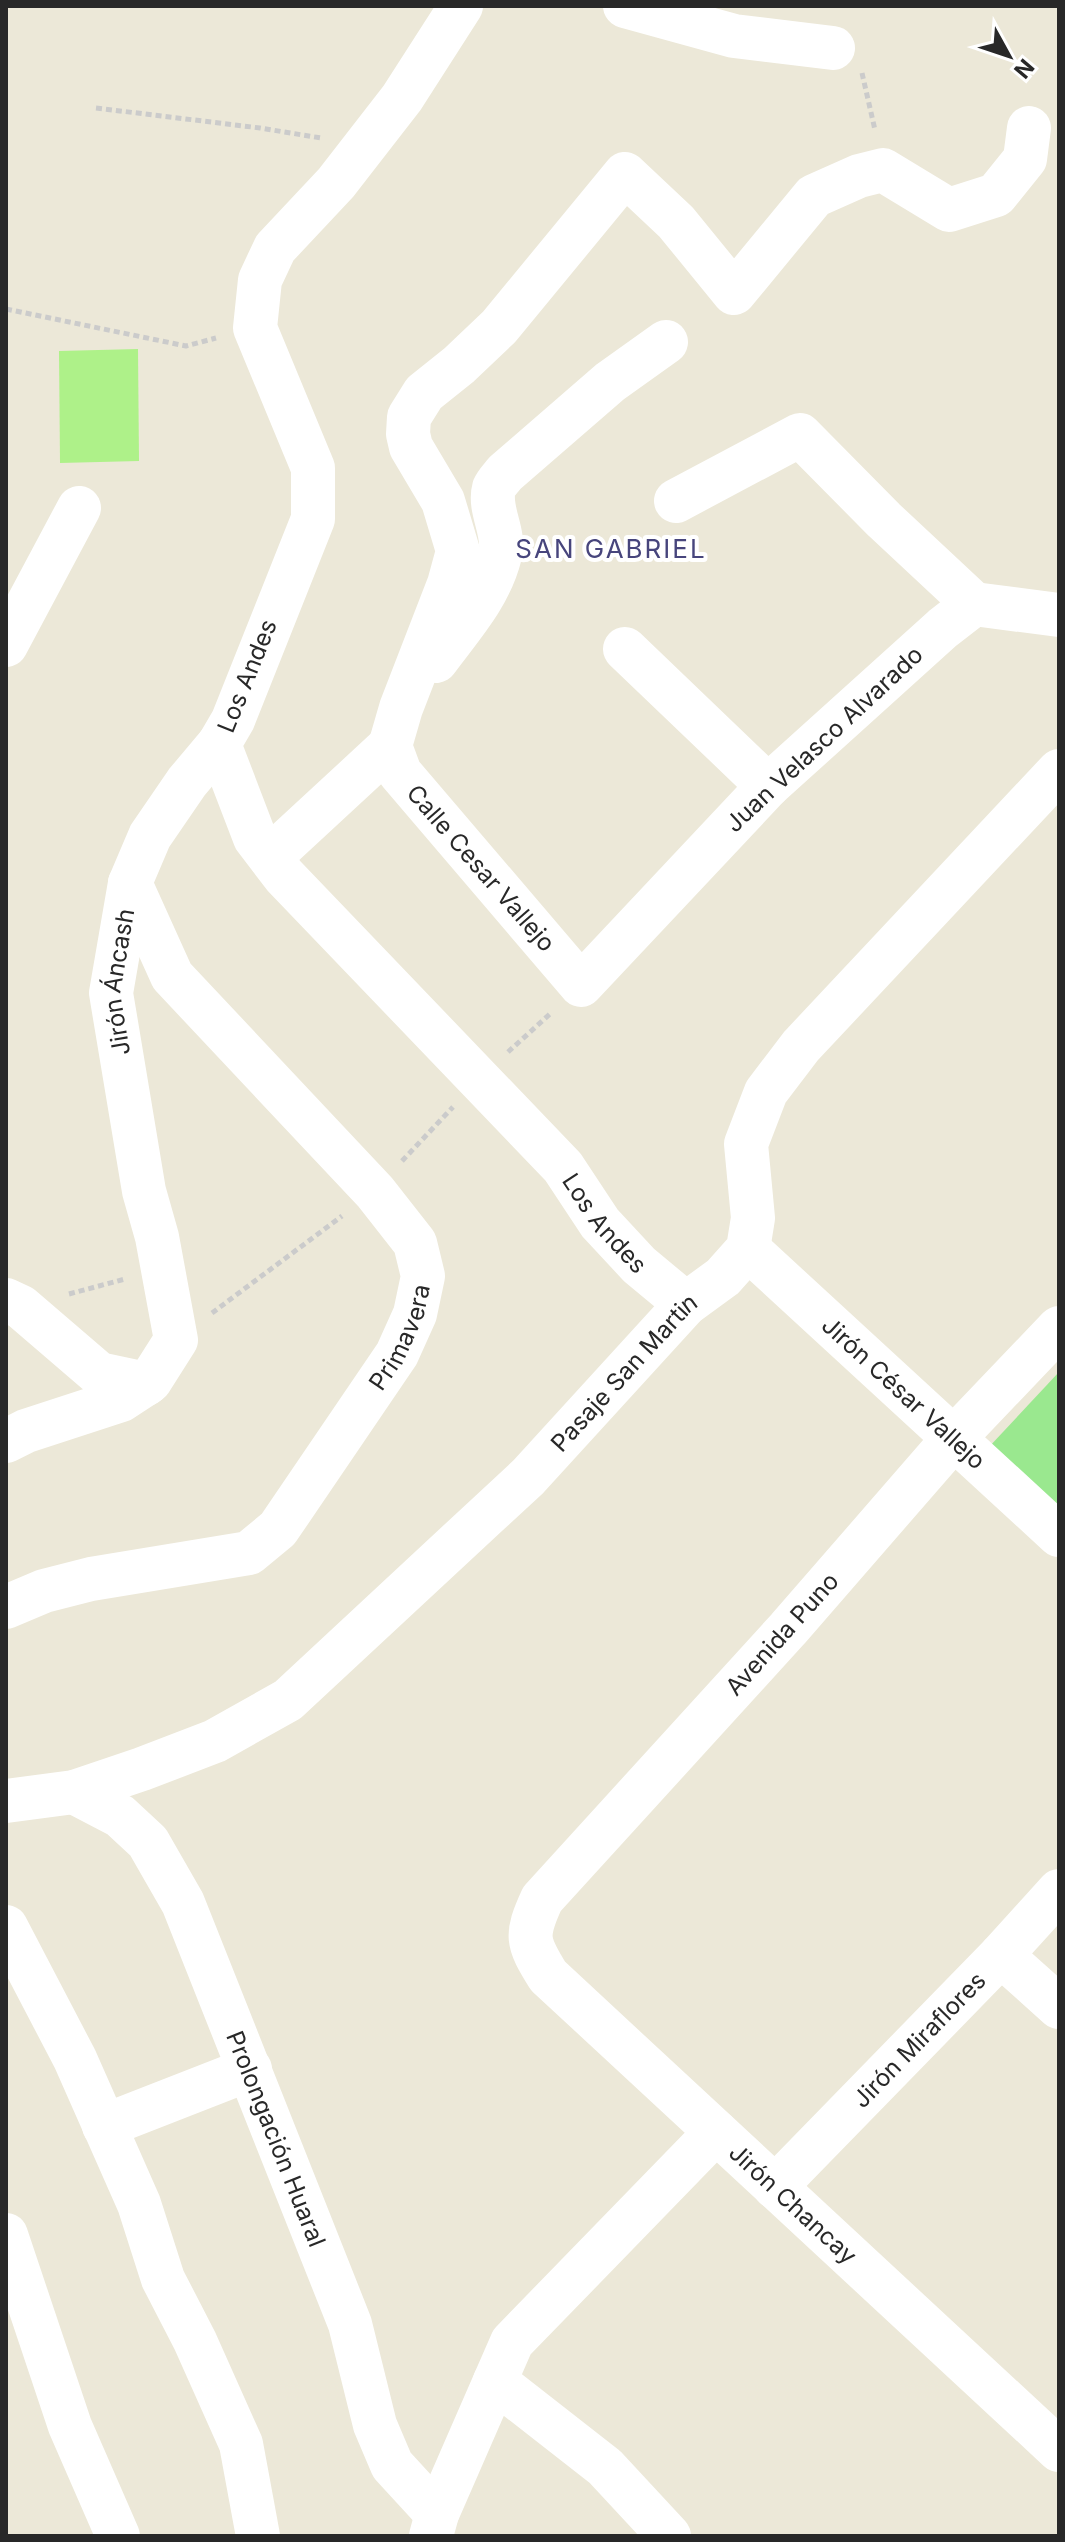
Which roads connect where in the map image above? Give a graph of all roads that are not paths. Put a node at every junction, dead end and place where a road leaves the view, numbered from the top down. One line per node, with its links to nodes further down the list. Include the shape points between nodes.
1 (461, 6): 13 (street, Los Andes, via 402,98 336,183 275,248 260,280 255,328 313,468 313,519)
2 (625, 6): 3 (street, via 734,36)
3 (846, 56)
4 (1029, 128): 12 (street, via 1025,159 996,195 949,210 883,170 814,196 734,293 676,222 625,174 499,327 424,393 409,417 411,447 443,501 458,551)
5 (666, 342): 12 (street, via 610,382 494,487 502,538 488,591)
6 (676, 501): 8 (street, via 800,435)
7 (79, 508): 10 (street)
8 (974, 604): 9 (street); 15 (street, Juan Velasco Alvarado)
9 (1059, 615)
10 (6, 645)
11 (625, 649): 15 (street)
12 (396, 727): 16 (street); 18 (street, Calle Cesar Vallejo, via 400,773)
13 (219, 744): 16 (street, Los Andes, via 255,838); 17 (street, Jirón Áncash, via 150,836)
14 (1059, 771): 19 (street, via 801,1046 766,1092 746,1144 753,1218)
15 (768, 786): 18 (street, Juan Velasco Alvarado)
16 (270, 857): 21 (street, Los Andes, via 563,1167 600,1223 639,1265)
17 (130, 883): 23 (street, Jirón Áncash, via 111,993 144,1191 176,1340); 27 (street, Primavera, via 172,976 375,1192 415,1243 423,1276 415,1314 397,1354 278,1529 249,1553 91,1579)
18 (581, 985)
19 (748, 1249): 21 (street, Pasaje San Martin, via 723,1277); 24 (street, Jirón César Vallejo)
20 (14, 1304): 23 (street, via 99,1374)
21 (686, 1304): 28 (street, Pasaje San Martin, via 528,1477 288,1700 215,1741)
22 (1059, 1328): 24 (street, Avenida Puno)
23 (146, 1384): 25 (street, via 121,1400)
24 (954, 1438): 26 (street, Jirón César Vallejo); 32 (street, Avenida Puno, via 542,1899 530,1925)
25 (6, 1441)
26 (1059, 1535)
27 (6, 1607)
28 (74, 1792): 29 (street, Pasaje San Martin); 35 (street, Prolongación Huaral, via 120,1816 148,1842 183,1903)
29 (6, 1801)
30 (1059, 1891): 33 (street, Jirón Miraflores)
31 (6, 1927): 36 (street)
32 (533, 1951): 37 (street, Jirón Chancay, via 548,1976)
33 (1001, 1955): 34 (street); 38 (street, Jirón Miraflores)
34 (1059, 2007)
35 (250, 2069): 36 (street); 42 (street, Prolongación Huaral, via 350,2324 375,2425 392,2465)
36 (104, 2126): 44 (street, via 139,2204 163,2279 241,2444)
37 (716, 2132): 38 (street, Jirón Chancay); 40 (street, via 512,2342)
38 (775, 2187): 41 (street, Jirón Chancay)
39 (6, 2235): 43 (street, via 70,2426)
40 (495, 2381): 42 (street); 45 (street, via 605,2467)
41 (1059, 2450)
42 (434, 2525)
43 (118, 2536)
44 (258, 2536)
45 (669, 2536)

